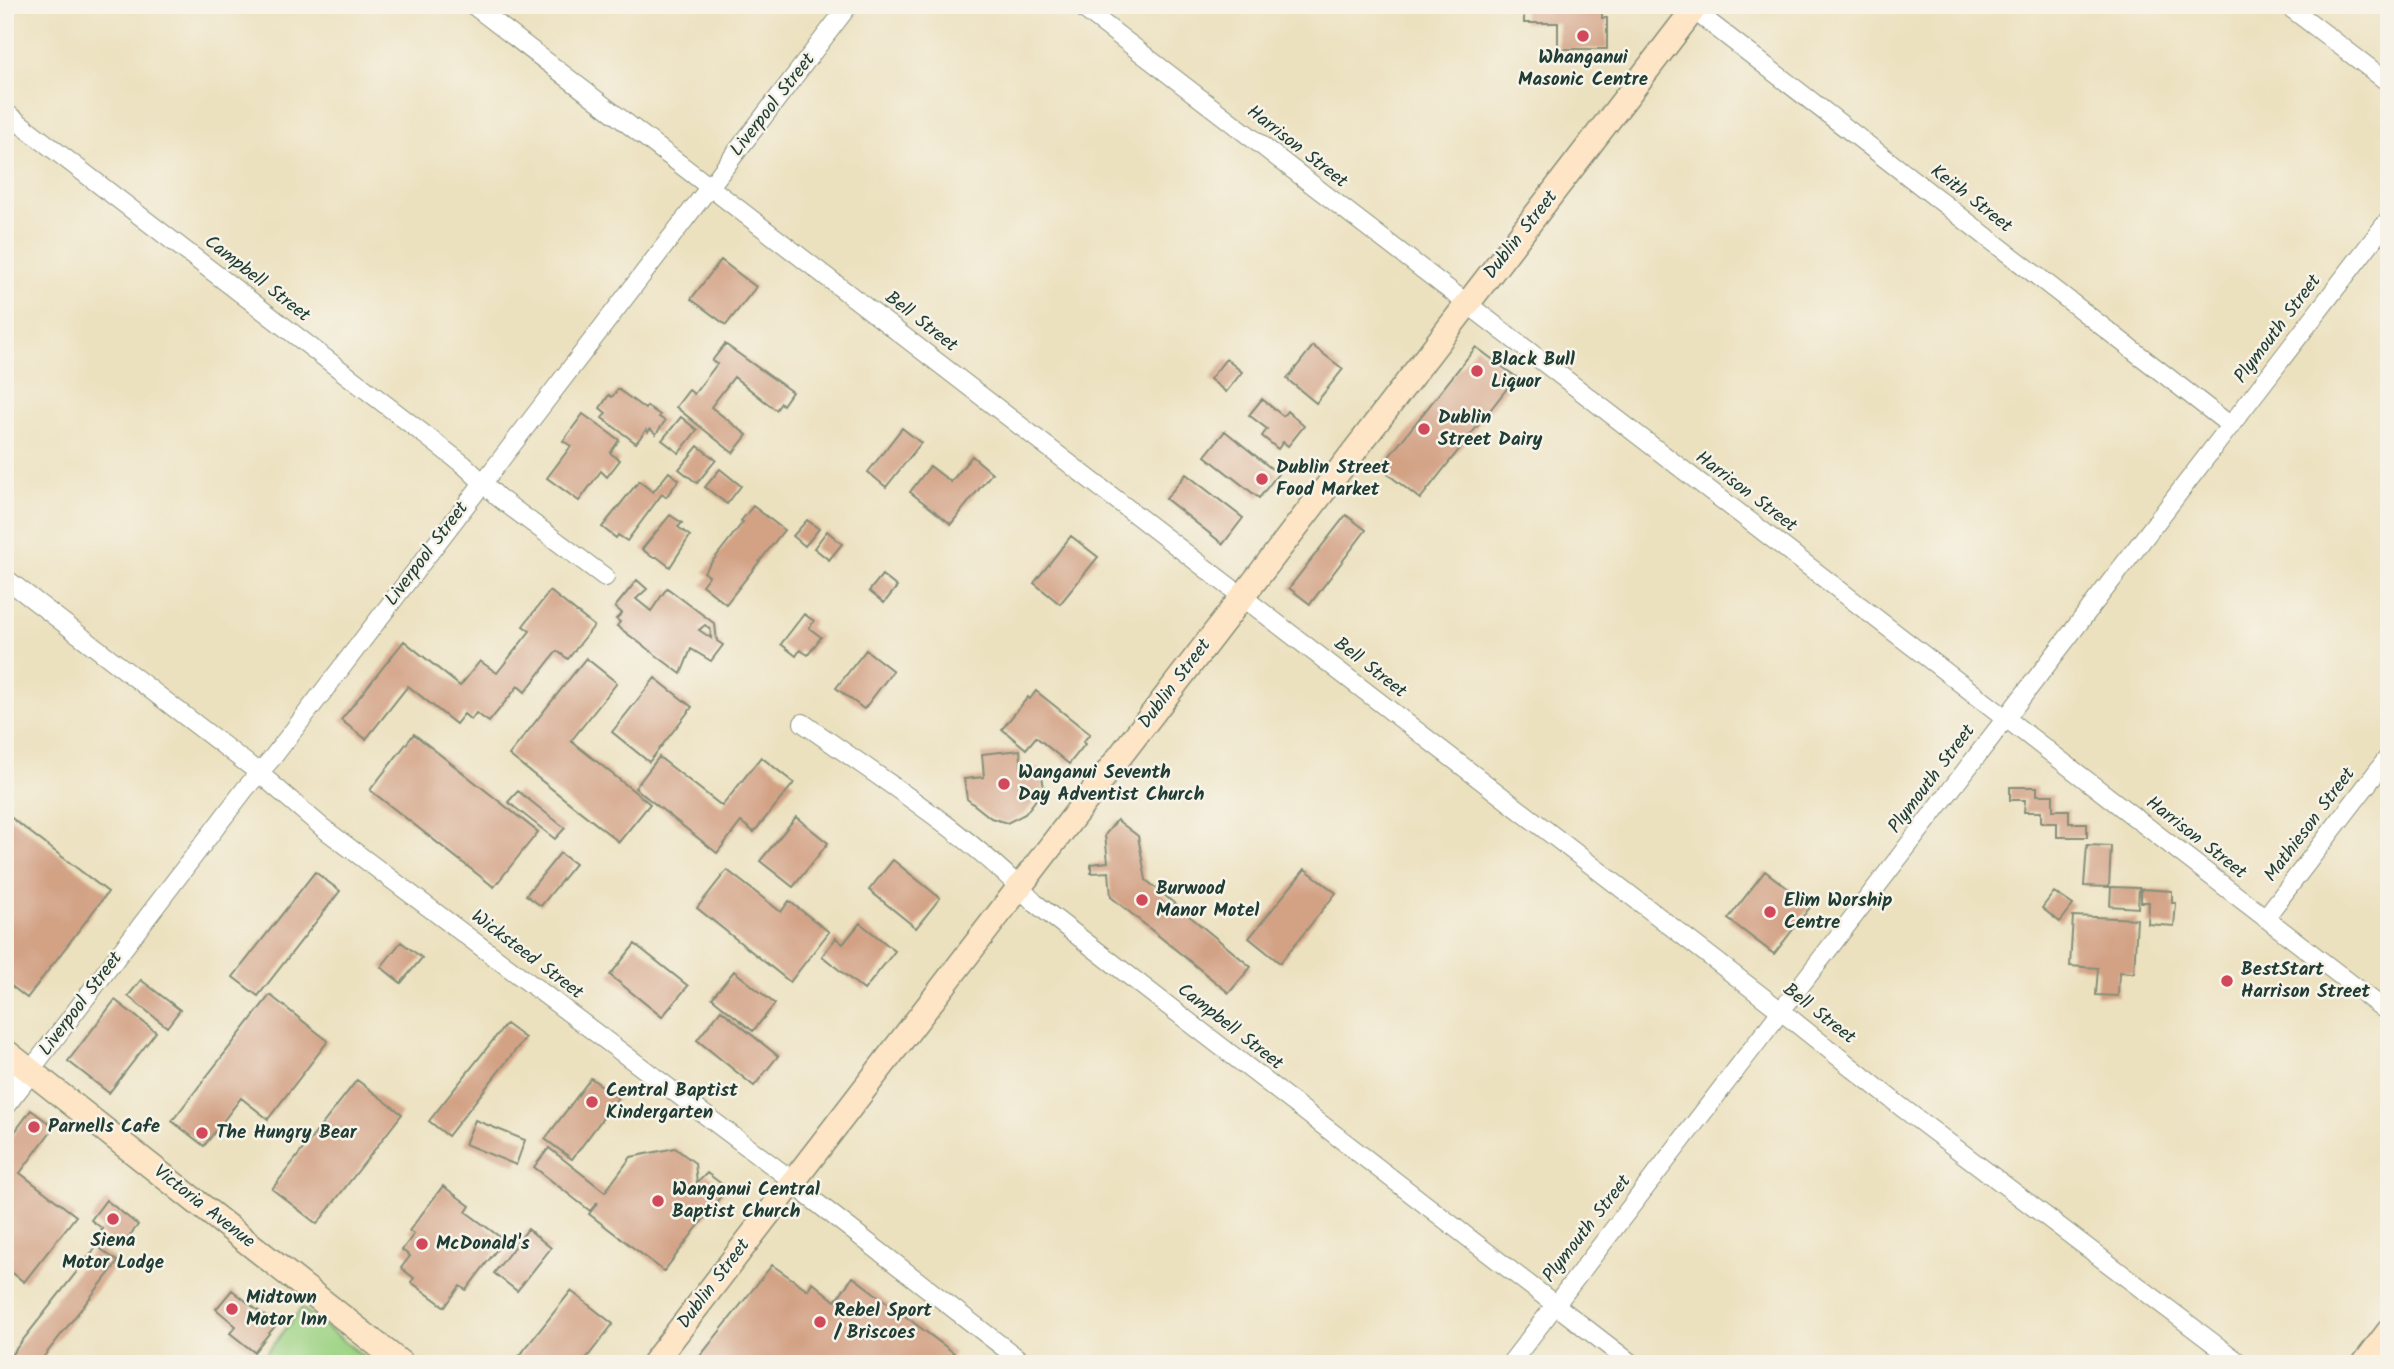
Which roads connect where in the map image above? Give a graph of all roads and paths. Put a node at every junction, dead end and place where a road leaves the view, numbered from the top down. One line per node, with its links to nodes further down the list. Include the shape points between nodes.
1 (474, 5): 8 (street, Bell Street)
2 (849, 5): 8 (street, Liverpool Street)
3 (1079, 5): 10 (street, Harrison Street)
4 (2287, 5): 6 (street)
5 (1693, 7): 10 (main road, Dublin Street); 11 (street, Keith Street)
6 (2389, 83)
7 (5, 112): 12 (street, Campbell Street)
8 (710, 186): 12 (street, Liverpool Street); 15 (street, Bell Street)
9 (2389, 219): 11 (street, Plymouth Street)
10 (1468, 304): 15 (main road, Dublin Street); 16 (street, Harrison Street)
11 (2231, 426): 16 (street, Plymouth Street)
12 (482, 482): 14 (street, Campbell Street); 19 (street, Liverpool Street)
13 (5, 578): 19 (street, Wicksteed Street)
14 (606, 578)
15 (1243, 596): 20 (main road, Dublin Street); 22 (street, Bell Street)
16 (2005, 717): 21 (street, Harrison Street); 22 (street, Plymouth Street)
17 (803, 723): 20 (street, Campbell Street, via 948,828)
18 (2389, 756): 21 (street, Mathieson Street)
19 (258, 772): 25 (street, Liverpool Street); 27 (street, Wicksteed Street, via 324,828)
20 (1020, 887): 27 (main road, Dublin Street); 28 (street, Campbell Street)
21 (2265, 918): 23 (street, Harrison Street)
22 (1781, 1011): 28 (street, Plymouth Street); 35 (street, Bell Street)
23 (2389, 1013)
24 (5, 1051): 25 (main road, Victoria Avenue)
25 (30, 1071): 26 (street, Liverpool Street); 30 (main road, Victoria Avenue)
26 (5, 1104)
27 (793, 1181): 31 (main road, Dublin Street); 32 (street, Wicksteed Street)
28 (1555, 1304): 33 (street, Plymouth Street); 34 (street, Campbell Street)
29 (2389, 1331): 36 (main road)
30 (401, 1364)
31 (653, 1364)
32 (1026, 1364)
33 (1510, 1364)
34 (1632, 1364)
35 (2241, 1364)
36 (2364, 1364)

